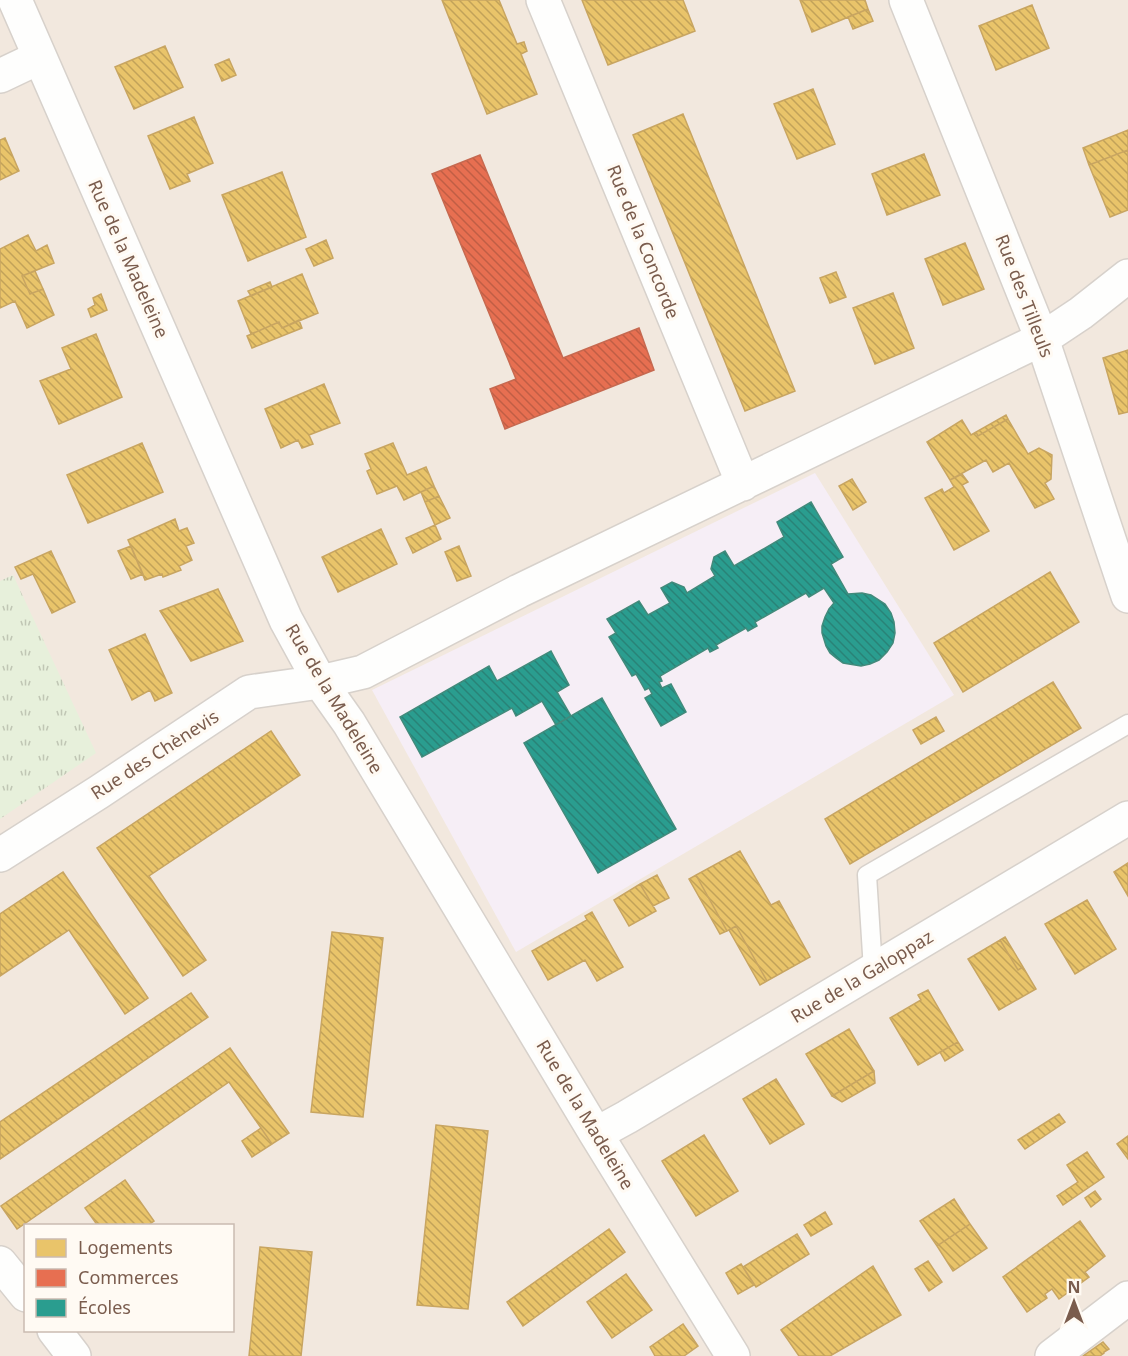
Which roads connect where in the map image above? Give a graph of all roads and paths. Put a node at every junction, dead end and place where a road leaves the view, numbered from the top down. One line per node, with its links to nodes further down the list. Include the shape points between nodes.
1 (15, 0): 4 (street, Rue de la Madeleine)
2 (543, 0): 8 (street, Rue de la Concorde)
3 (906, 0): 7 (street, Rue des Tilleuls)
4 (40, 57): 5 (street); 10 (street, Rue de la Madeleine, via 286,620)
5 (0, 76)
6 (1128, 276): 7 (street)
7 (1042, 339): 8 (street); 9 (street, Rue des Tilleuls)
8 (743, 484): 10 (street, via 519,591 363,672)
9 (1128, 596)
10 (320, 682): 13 (street, Rue des Chènevis, via 249,692); 15 (street, Rue de la Madeleine, via 349,723)
11 (1128, 724): 14 (lane, via 867,875)
12 (1128, 818): 14 (street, Rue de la Galoppaz)
13 (0, 855)
14 (873, 970): 15 (street, Rue de la Galoppaz)
15 (596, 1134): 21 (street, Rue de la Madeleine)
16 (0, 1263): 17 (street)
17 (24, 1293)
18 (1128, 1298): 22 (street)
19 (56, 1332): 20 (street)
20 (74, 1356)
21 (732, 1356)
22 (1052, 1356)

